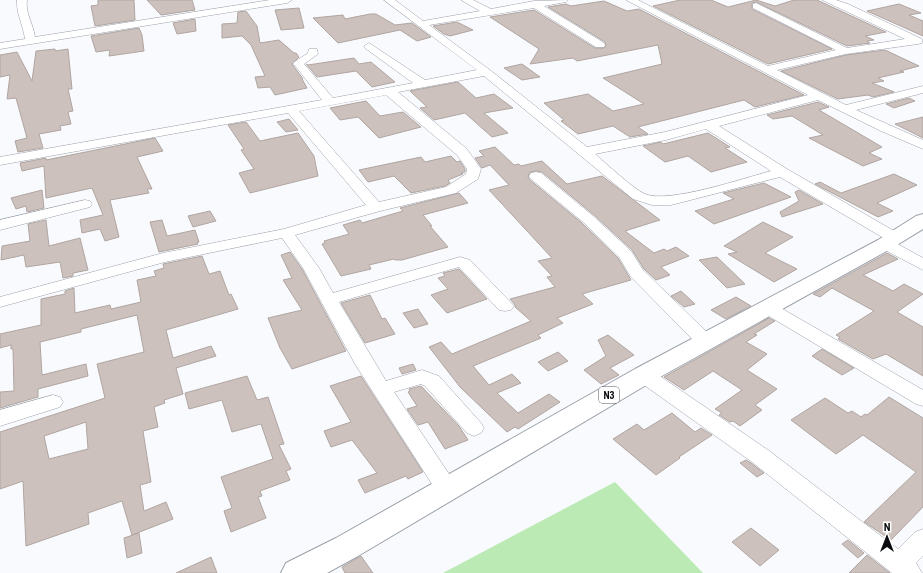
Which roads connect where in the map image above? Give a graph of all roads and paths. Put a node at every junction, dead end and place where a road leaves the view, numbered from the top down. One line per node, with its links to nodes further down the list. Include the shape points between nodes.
1 (22, 0): 13 (street, via 21,9 28,24)
2 (287, 0): 8 (street)
3 (389, 0): 12 (street)
4 (466, 0): 11 (street)
5 (563, 0): 9 (street)
6 (631, 0): 20 (street)
7 (827, 0): 14 (street)
8 (229, 4): 13 (street)
9 (534, 4): 11 (street); 15 (street)
10 (756, 6): 19 (street)
11 (488, 12): 12 (street)
12 (420, 24): 21 (street)
13 (30, 41): 16 (street)
14 (920, 42): 19 (street)
15 (600, 45)
16 (0, 46)
17 (369, 46): 22 (street)
18 (313, 51): 26 (street, via 313,54 298,63)
19 (846, 52): 20 (street)
20 (768, 69): 25 (street)
21 (486, 72): 22 (street); 31 (street)
22 (424, 85): 24 (street)
23 (923, 89): 28 (street)
24 (389, 91): 26 (street); 36 (street, via 462,152 474,169 473,176 451,190)
25 (820, 96): 28 (street); 29 (street)
26 (330, 102): 27 (street)
27 (291, 109): 32 (street); 36 (street)
28 (846, 109): 30 (street)
29 (708, 125): 31 (street); 33 (street)
30 (923, 145)
31 (584, 152): 33 (street, via 638,196 650,202 676,200)
32 (0, 161)
33 (782, 172): 40 (street)
34 (536, 176): 46 (street, via 625,254 637,273)
35 (85, 204): 38 (street)
36 (376, 207): 39 (street)
37 (923, 220): 40 (main road, N3)
38 (0, 225)
39 (286, 233): 42 (street, via 312,268); 43 (street, via 163,258)
40 (890, 241): 41 (street); 45 (main road, N3)
41 (923, 265)
42 (330, 300): 44 (street, via 460,262 464,263); 48 (street, via 365,364)
43 (0, 302)
44 (505, 306)
45 (768, 308): 46 (main road, N3); 49 (street)
46 (706, 342): 47 (main road, N3)
47 (644, 375): 53 (main road, N3); 55 (street, via 760,456)
48 (382, 389): 52 (street, via 422,377 428,378); 53 (street)
49 (923, 399)
50 (53, 402): 51 (street)
51 (0, 418)
52 (474, 428)
53 (447, 489): 56 (main road, N3)
54 (923, 539): 55 (street)
55 (905, 569)
56 (297, 573)

